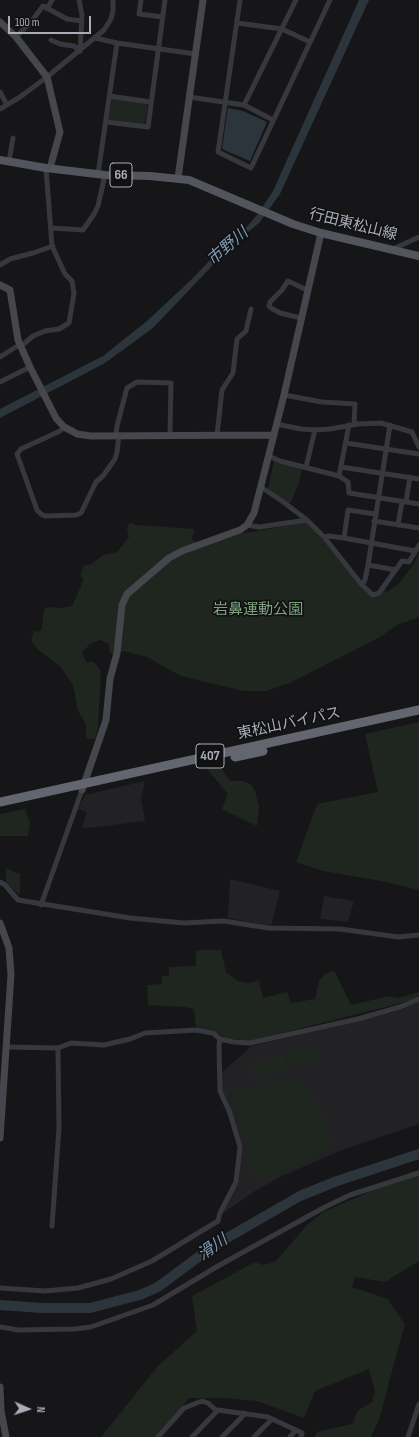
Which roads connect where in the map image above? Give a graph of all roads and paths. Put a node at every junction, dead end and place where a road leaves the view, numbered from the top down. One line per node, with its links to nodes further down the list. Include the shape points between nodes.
1 (52, 0): 10 (street)
2 (79, 0): 12 (street)
3 (113, 0): 17 (street, via 114,11 111,18)
4 (141, 0): 11 (street, via 139,14)
5 (165, 0): 11 (street)
6 (203, 0): 23 (street)
7 (240, 0): 14 (street)
8 (296, 0): 15 (street)
9 (330, 0): 19 (street)
10 (47, 9): 12 (street, via 67,19); 16 (street, via 43,6)
11 (163, 17): 21 (street)
12 (82, 21): 22 (street)
13 (0, 22): 16 (street)
14 (237, 23): 15 (street); 29 (street)
15 (282, 29): 19 (street); 31 (street)
16 (16, 37): 24 (street)
17 (95, 38): 20 (street); 22 (street)
18 (51, 40): 22 (street, via 74,46)
19 (310, 42): 33 (street)
20 (117, 43): 21 (street); 26 (street)
21 (158, 48): 23 (street); 28 (street)
22 (80, 51): 24 (street)
23 (196, 54): 27 (street)
24 (47, 77): 30 (street); 38 (street, via 60,132)
25 (0, 92): 30 (street)
26 (109, 96): 28 (street); 34 (street)
27 (189, 97): 29 (street); 40 (street)
28 (151, 102): 34 (street, via 148,128)
29 (225, 102): 31 (street); 33 (street, via 218,152 251,168)
30 (7, 105): 32 (street)
31 (244, 105): 33 (street)
32 (0, 109)
33 (274, 120)
34 (106, 122): 39 (street)
35 (14, 138): 37 (street)
36 (0, 160): 37 (main road, 66)
37 (9, 161): 38 (main road, 66)
38 (48, 168): 39 (main road, 66); 41 (street)
39 (102, 175): 40 (main road, 66); 41 (street, via 98,206 84,230)
40 (178, 178): 42 (main road, 行田東松山線 / 66, via 189,180 281,220)
41 (52, 228): 44 (street)
42 (321, 233): 45 (main road, 行田東松山線 / 66); 49 (street)
43 (419, 237): 45 (street)
44 (52, 246): 47 (street, via 10,259); 52 (street, via 65,274 72,281 74,293 69,322 59,329 33,336)
45 (393, 249): 46 (main road, 行田東松山線 / 66)
46 (419, 256)
47 (0, 265)
48 (0, 284): 52 (street, via 10,290)
49 (307, 290): 51 (street); 51 (street, via 288,281 270,302 271,308 280,313)
50 (251, 309): 64 (street, via 246,331 237,339 233,373 222,390)
51 (301, 318): 56 (street)
52 (20, 346): 53 (street); 54 (street)
53 (0, 357)
54 (30, 367): 55 (street); 60 (street, via 56,418)
55 (0, 382)
56 (284, 395): 57 (street); 58 (street, via 322,402 355,404)
57 (276, 424): 61 (street); 65 (street)
58 (352, 425): 59 (street); 61 (street); 66 (street)
59 (390, 425): 67 (street, via 412,432); 68 (street)
60 (64, 427): 62 (street, via 77,434); 62 (street, via 21,449 17,454 37,510 45,516 81,513 96,482 115,459 118,452)
61 (315, 430): 71 (street)
62 (118, 435): 63 (street); 63 (street, via 116,426 127,388 137,382 171,383)
63 (170, 435): 64 (street)
64 (217, 435): 65 (street)
65 (274, 435): 70 (street)
66 (346, 443): 68 (street); 72 (street)
67 (419, 447)
68 (385, 450): 69 (street); 73 (street)
69 (419, 454)
70 (269, 456): 71 (street); 77 (street)
71 (306, 467): 74 (street)
72 (341, 467): 73 (street); 74 (street)
73 (382, 473): 75 (street); 78 (street)
74 (339, 476): 78 (street, via 348,482 349,493)
75 (410, 477): 76 (street); 79 (street)
76 (419, 479)
77 (261, 487): 82 (street); 84 (street, via 254,513)
78 (378, 497): 79 (street); 81 (street)
79 (404, 502): 80 (street); 85 (street)
80 (419, 504)
81 (375, 514): 83 (street); 88 (street, via 348,510)
82 (307, 520): 84 (street, via 258,527); 87 (street)
83 (374, 521): 85 (street); 89 (street)
84 (247, 525): 97 (street, via 240,530 177,553 127,594 122,605 106,720)
85 (398, 525): 86 (street)
86 (419, 528)
87 (324, 537): 88 (street); 94 (street)
88 (344, 538): 89 (street)
89 (371, 543): 91 (street); 92 (street)
90 (419, 545): 91 (street)
91 (415, 551): 93 (street, via 409,562 402,561)
92 (368, 565): 93 (street); 94 (street)
93 (396, 570): 94 (street, via 379,593 373,595)
94 (362, 585)
95 (419, 710): 97 (highway, 東松山バイパス / 407)
96 (419, 716): 97 (highway, 東松山バイパス / 407)
97 (83, 786): 98 (highway, 東松山バイパス / 407); 99 (highway, 東松山バイパス / 407); 101 (street)
98 (0, 802)
99 (0, 807)
100 (0, 882): 101 (street, via 18,900)
101 (41, 905): 104 (street, via 184,923 224,921 268,928 340,929 398,937)
102 (0, 923): 103 (street)
103 (2, 932): 107 (street, via 9,948 11,975)
104 (419, 935)
105 (419, 999): 106 (street, via 358,1020 250,1043)
106 (220, 1039): 108 (street, via 213,1032 196,1030 145,1033 104,1045 71,1043); 112 (street, via 220,1091 230,1113 240,1147 236,1182 218,1221 152,1261 111,1279 78,1288 45,1291)
107 (6, 1047): 108 (street); 109 (street)
108 (58, 1048): 111 (street, via 59,1128)
109 (0, 1138)
110 (419, 1173): 113 (street, via 350,1195 325,1207 153,1305 91,1327 19,1330)
111 (52, 1226)
112 (0, 1288)
113 (0, 1327)
114 (0, 1387): 120 (street)
115 (419, 1404): 127 (street)
116 (217, 1411): 117 (street); 121 (street, via 202,1401 184,1408); 122 (street)
117 (244, 1413): 118 (street); 123 (street)
118 (272, 1419): 119 (street); 124 (street)
119 (296, 1430): 125 (street); 126 (street, via 302,1433)
120 (6, 1437)
121 (158, 1437)
122 (192, 1437)
123 (222, 1437)
124 (254, 1437)
125 (290, 1437)
126 (300, 1437)
127 (408, 1437)

